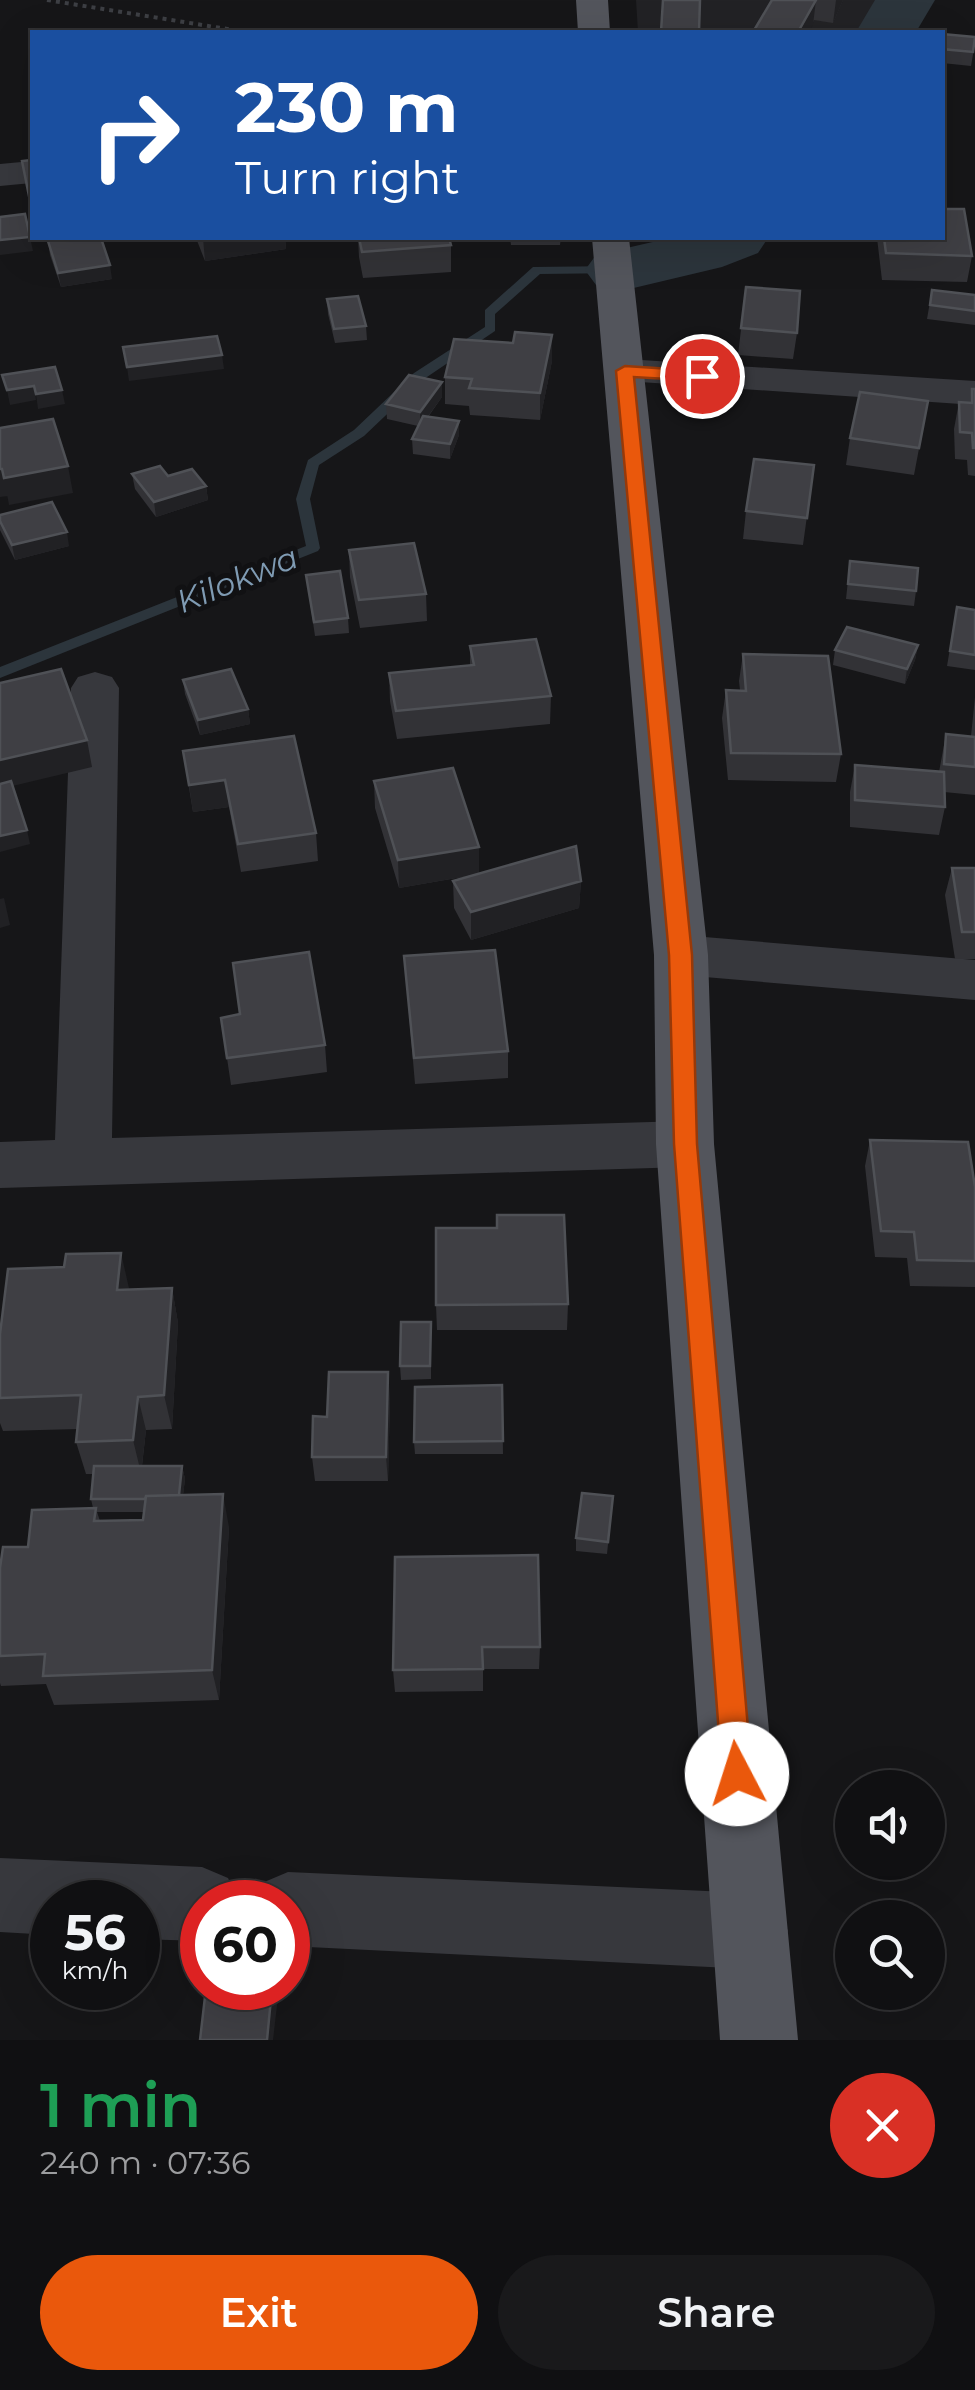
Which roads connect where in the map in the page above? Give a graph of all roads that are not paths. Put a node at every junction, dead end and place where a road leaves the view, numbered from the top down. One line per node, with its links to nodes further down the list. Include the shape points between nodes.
1 (592, 0): 2 (main road)
2 (594, 30)
3 (30, 172): 4 (street)
4 (0, 175)
5 (612, 255): 6 (main road)
6 (625, 371): 7 (street); 9 (main road)
7 (975, 393)
8 (96, 688): 12 (street)
9 (680, 955): 10 (street); 11 (main road)
10 (975, 980)
11 (686, 1144): 12 (street); 17 (main road)
12 (83, 1161): 13 (street)
13 (0, 1165)
14 (0, 1895): 15 (street)
15 (180, 1903)
16 (310, 1909): 17 (street)
17 (750, 1931): 18 (main road)
18 (758, 2040)

